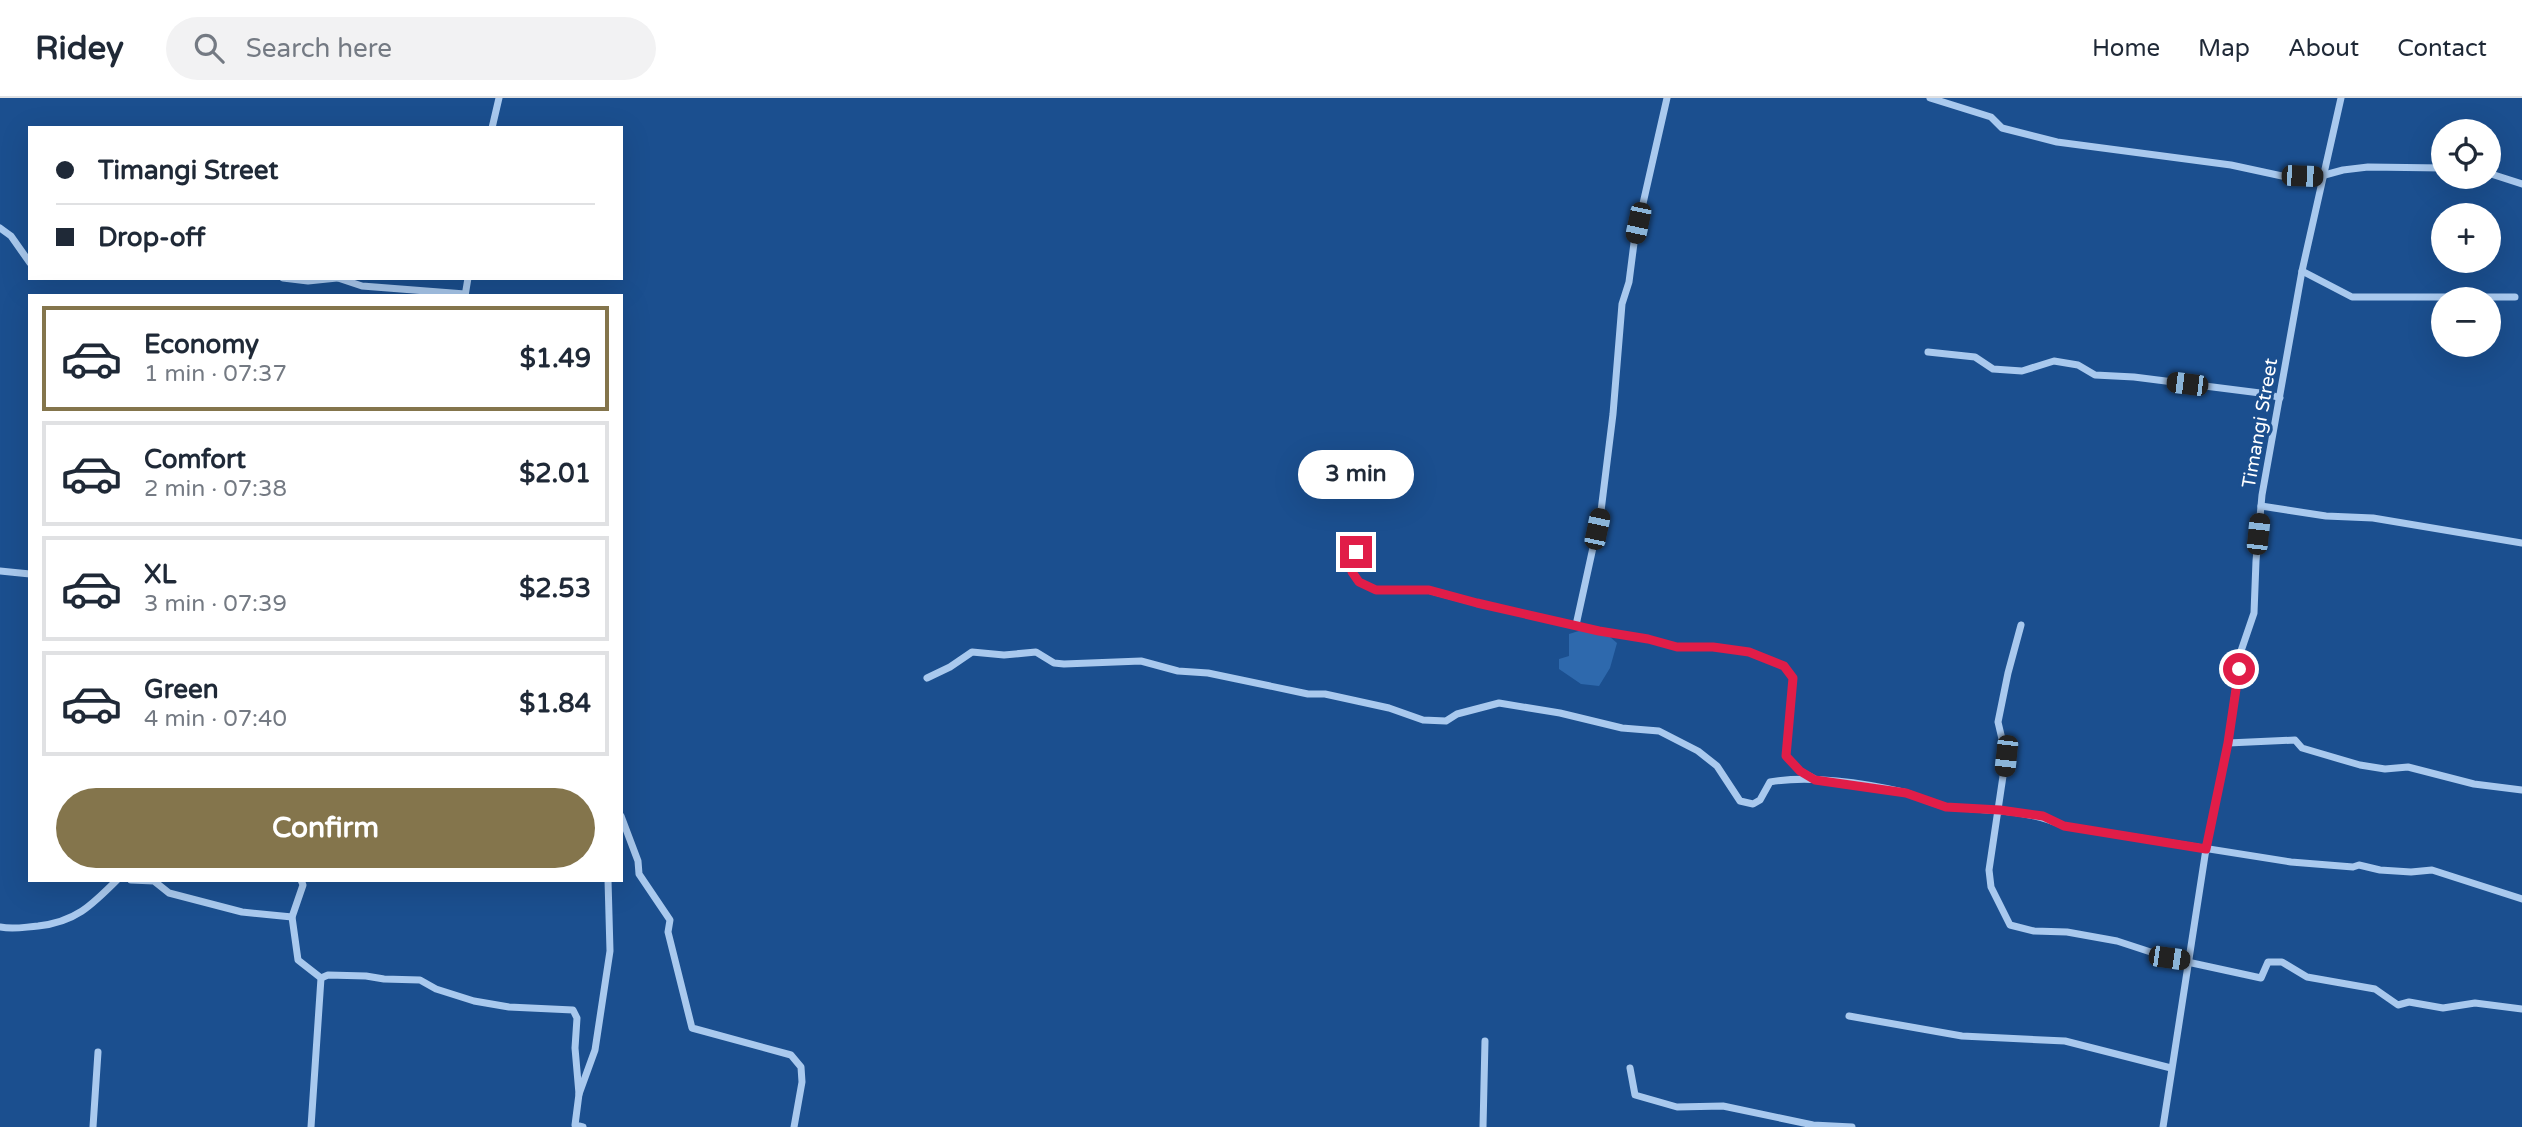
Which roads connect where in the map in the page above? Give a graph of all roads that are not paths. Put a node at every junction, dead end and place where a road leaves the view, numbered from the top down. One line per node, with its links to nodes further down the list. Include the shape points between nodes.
1 (499, 98): 5 (street)
2 (1667, 98): 25 (street, via 1622,304 1601,511)
3 (1930, 98): 7 (street, via 1991,117 2001,128 2057,142 2282,176)
4 (2341, 98): 7 (street, Timangi Street)
5 (492, 126)
6 (2431, 168): 7 (street, via 2368,167)
7 (2321, 176): 12 (street, Timangi Street)
8 (2501, 177): 9 (street)
9 (2522, 184)
10 (0, 228): 11 (street)
11 (28, 260)
12 (2302, 271): 17 (street, via 2352,297); 19 (street, Timangi Street)
13 (300, 280): 14 (street)
14 (318, 280)
15 (344, 280): 16 (street, via 362,286)
16 (454, 294)
17 (2515, 298)
18 (1928, 352): 19 (street, via 1975,357 1993,369 2022,371 2053,361 2078,365 2095,376 2134,377)
19 (2280, 398): 20 (street, Timangi Street)
20 (2261, 506): 21 (street, via 2373,518); 28 (street, Timangi Street, via 2254,614 2241,651)
21 (2522, 543)
22 (1356, 552): 25 (street, via 1352,572 1359,582 1376,590 1429,590)
23 (0, 571): 24 (street)
24 (28, 574)
25 (1576, 625): 29 (street, via 1677,647 1749,652 1784,666 1793,678 1786,756)
26 (2021, 625): 31 (street, via 1998,722 2006,756)
27 (927, 678): 29 (street, via 972,652 1035,652 1064,664 1141,661 1325,694 1423,720 1446,721 1499,703 1659,731 1698,751 1717,766 1740,801 1753,804 1770,782)
28 (2228, 743): 30 (street, via 2295,740 2302,748 2360,765 2408,767 2474,784); 33 (street, Timangi Street)
29 (1815, 780): 31 (street, via 1906,793 1946,807)
30 (2522, 790)
31 (2000, 810): 33 (street, via 2043,816 2064,826); 41 (street, via 1989,870 2010,925 2116,941)
32 (623, 822): 53 (street, via 639,874 670,920 667,932 692,1028 791,1055 801,1067 802,1082)
33 (2206, 849): 38 (street, via 2291,862 2432,870); 41 (street, Timangi Street)
34 (115, 882): 40 (street, via 73,918 52,925)
35 (154, 882): 39 (street, via 169,893 242,912)
36 (302, 882): 39 (street)
37 (608, 882): 49 (street, via 610,951 596,1050)
38 (2522, 899)
39 (292, 917): 42 (street, via 298,960)
40 (0, 927)
41 (2190, 961): 43 (street, via 2262,978 2268,962 2283,962 2307,977 2375,989 2398,1005 2409,1002 2444,1008 2475,1003); 48 (street, Timangi Street)
42 (321, 978): 49 (street, via 366,975 420,980 474,1001 573,1010); 51 (street)
43 (2522, 1009)
44 (1849, 1016): 48 (street, via 1962,1036 2065,1041)
45 (1485, 1041): 54 (street)
46 (98, 1052): 50 (street)
47 (1630, 1068): 55 (street, via 1635,1095 1677,1107 1723,1106 1813,1125)
48 (2171, 1068): 56 (street, Timangi Street)
49 (579, 1094): 52 (street, via 575,1125)
50 (93, 1127)
51 (311, 1127)
52 (583, 1127)
53 (794, 1127)
54 (1483, 1127)
55 (1852, 1127)
56 (2163, 1127)

